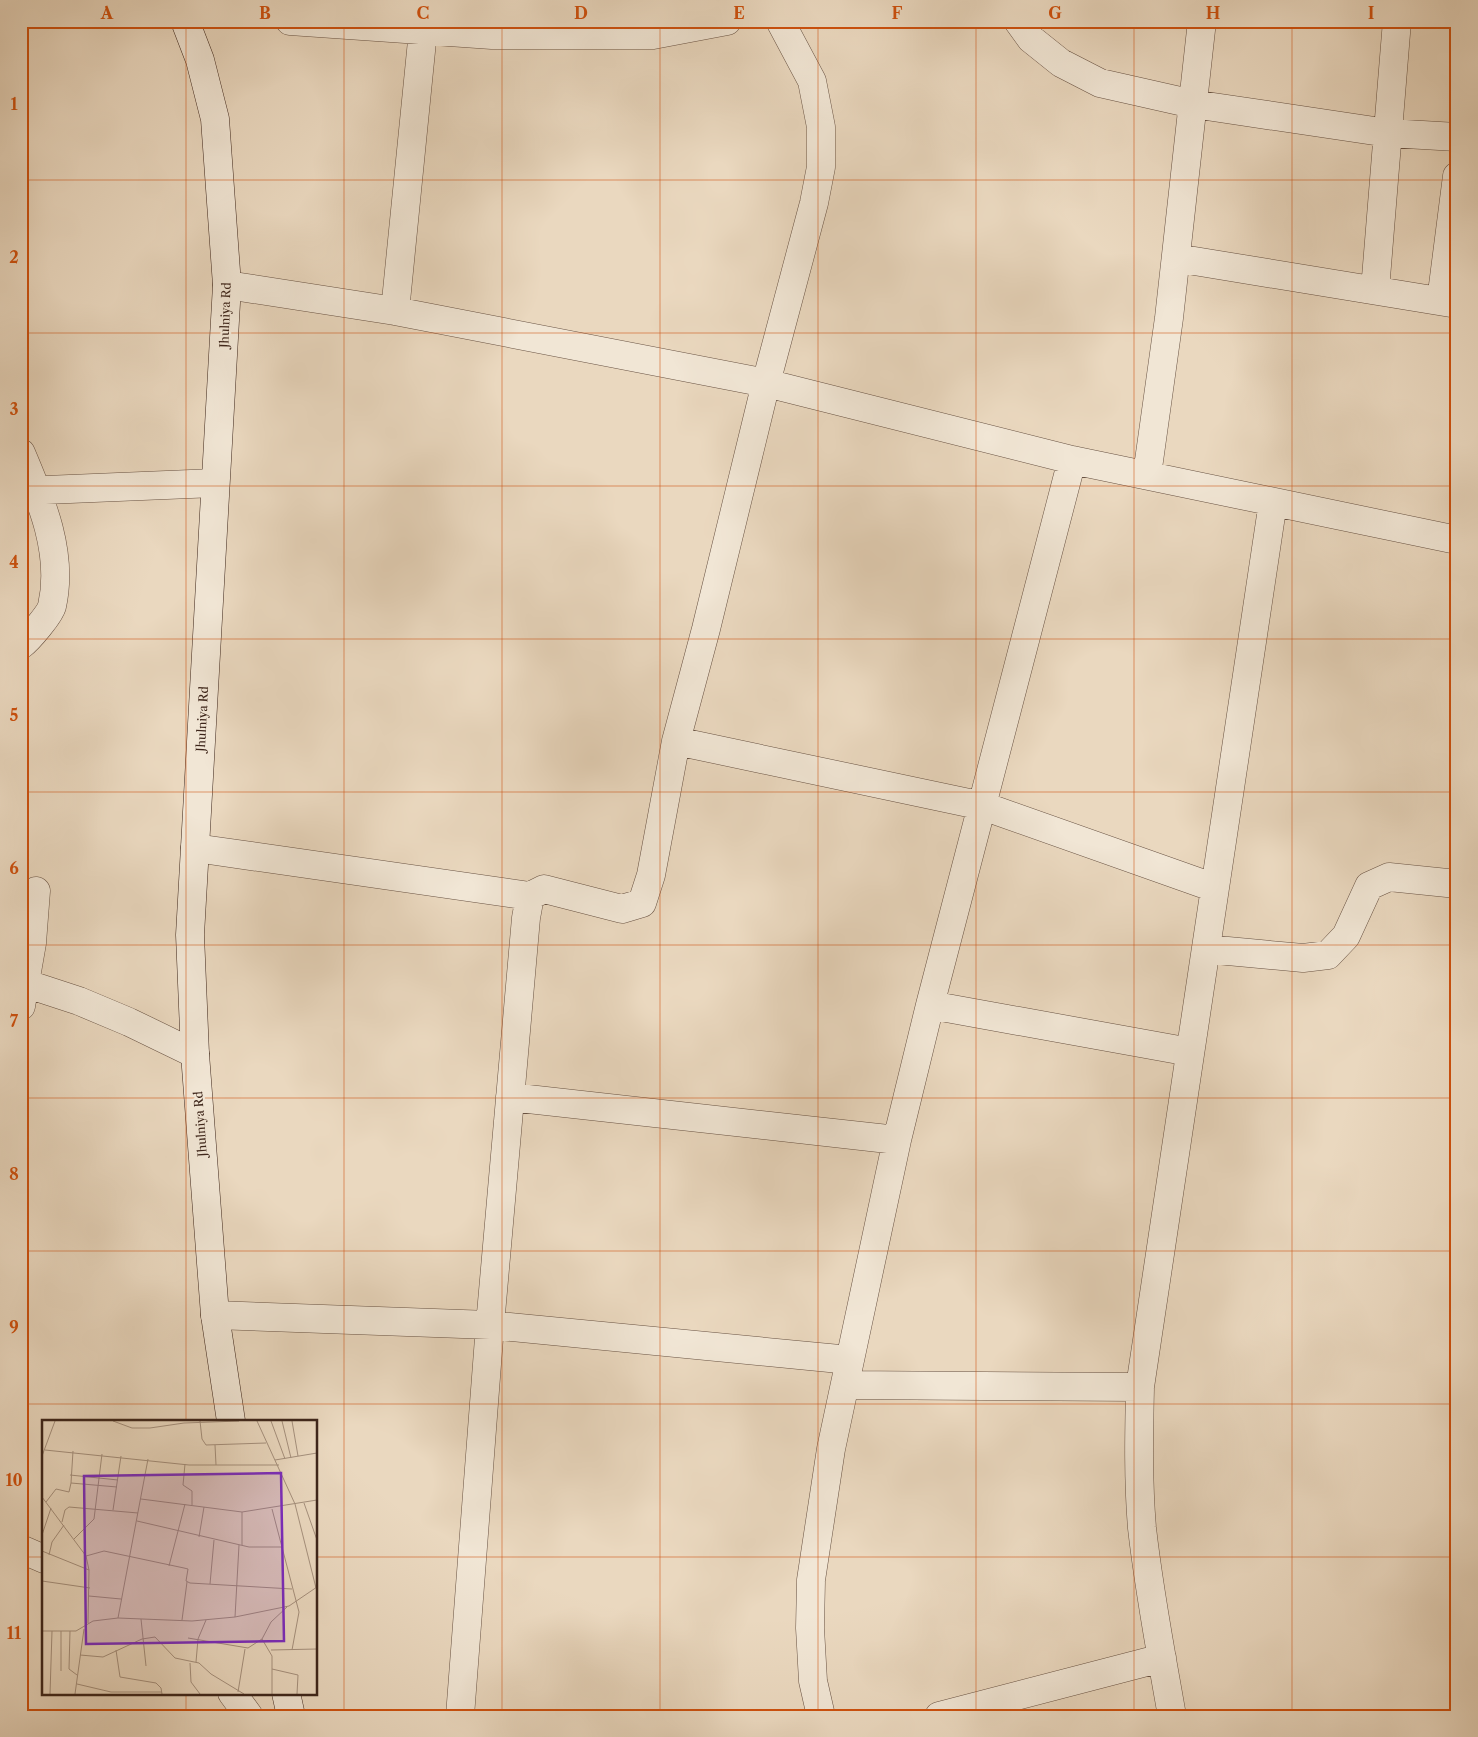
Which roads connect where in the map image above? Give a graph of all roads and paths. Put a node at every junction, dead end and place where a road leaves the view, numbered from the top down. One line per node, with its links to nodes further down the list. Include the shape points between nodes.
1 (185, 21): 16 (street, Jhulniya Rd, via 200,60 215,119)
2 (290, 21): 10 (street)
3 (727, 21): 9 (street)
4 (780, 21): 20 (street, via 812,81 821,127 821,167)
5 (1018, 21): 11 (street, via 1031,40 1060,63 1100,82)
6 (1202, 21): 11 (street)
7 (1397, 21): 12 (street)
8 (493, 28): 9 (street); 10 (street)
9 (655, 28)
10 (423, 31): 19 (street)
11 (1193, 104): 12 (street); 15 (street)
12 (1388, 133): 13 (street); 17 (street)
13 (1457, 137)
14 (1457, 176): 18 (street)
15 (1176, 258): 17 (street); 23 (street)
16 (227, 286): 19 (street); 24 (street, Jhulniya Rd)
17 (1375, 290): 18 (street)
18 (1449, 303)
19 (395, 311): 20 (street)
20 (766, 383): 22 (street); 29 (street)
21 (21, 453): 25 (street)
22 (1072, 460): 23 (street); 30 (street)
23 (1147, 475): 26 (street)
24 (215, 483): 25 (street); 31 (street, Jhulniya Rd)
25 (29, 490): 28 (street, via 48,524 56,568 52,608)
26 (1273, 502): 27 (street); 33 (street)
27 (1457, 540)
28 (21, 645)
29 (676, 741): 30 (street); 35 (street, via 651,875 642,903 622,909 544,890)
30 (983, 806): 33 (street); 38 (street)
31 (195, 848): 35 (street); 40 (street, Jhulniya Rd, via 190,935)
32 (1457, 884): 36 (street, via 1389,877 1369,886 1346,936 1328,955 1303,958)
33 (1215, 888): 36 (street)
34 (36, 891): 37 (street, via 32,943)
35 (530, 896): 41 (street)
36 (1206, 949): 39 (street)
37 (23, 990): 40 (street, via 79,1001)
38 (930, 1005): 39 (street); 42 (street)
39 (1190, 1052): 46 (street)
40 (195, 1054): 43 (street, Jhulniya Rd)
41 (510, 1097): 42 (street); 44 (street)
42 (897, 1140): 45 (street)
43 (215, 1315): 44 (street); 47 (street, Jhulniya Rd)
44 (490, 1325): 45 (street); 55 (street)
45 (847, 1372): 46 (street); 56 (street, via 831,1449 811,1580 813,1681)
46 (1140, 1387): 50 (street, via 1142,1527)
47 (231, 1420)
48 (21, 1549): 49 (street)
49 (42, 1558)
50 (1162, 1658): 57 (street); 58 (street)
51 (233, 1694): 53 (street)
52 (286, 1694): 54 (street)
53 (249, 1716)
54 (291, 1716)
55 (460, 1716)
56 (821, 1716)
57 (940, 1716)
58 (1172, 1716)

